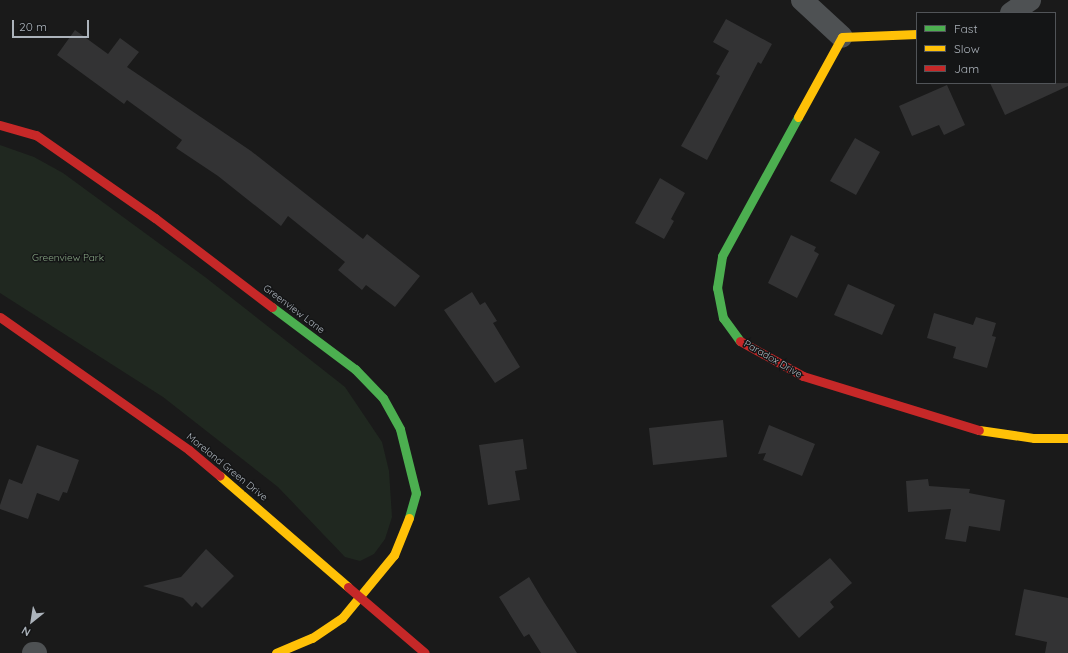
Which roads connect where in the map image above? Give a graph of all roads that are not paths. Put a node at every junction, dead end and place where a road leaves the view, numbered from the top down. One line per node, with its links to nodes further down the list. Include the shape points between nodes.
1 (802, 0): 5 (street)
2 (1030, 0): 3 (street)
3 (1012, 12)
4 (916, 34): 5 (street)
5 (842, 37): 8 (street, Paradox Drive, via 722,256 717,288 723,318 743,344 803,376 969,429 1034,438)
6 (0, 125): 9 (street, Greenview Lane, via 36,135 155,218 355,369 383,398 400,429 416,493 407,527 394,555)
7 (0, 317): 9 (street, Moreland Green Drive, via 189,450 265,512)
8 (1068, 438)
9 (360, 599): 10 (street, Greenview Lane, via 330,627); 11 (street, Moreland Green Drive)
10 (276, 653)
11 (425, 653)

